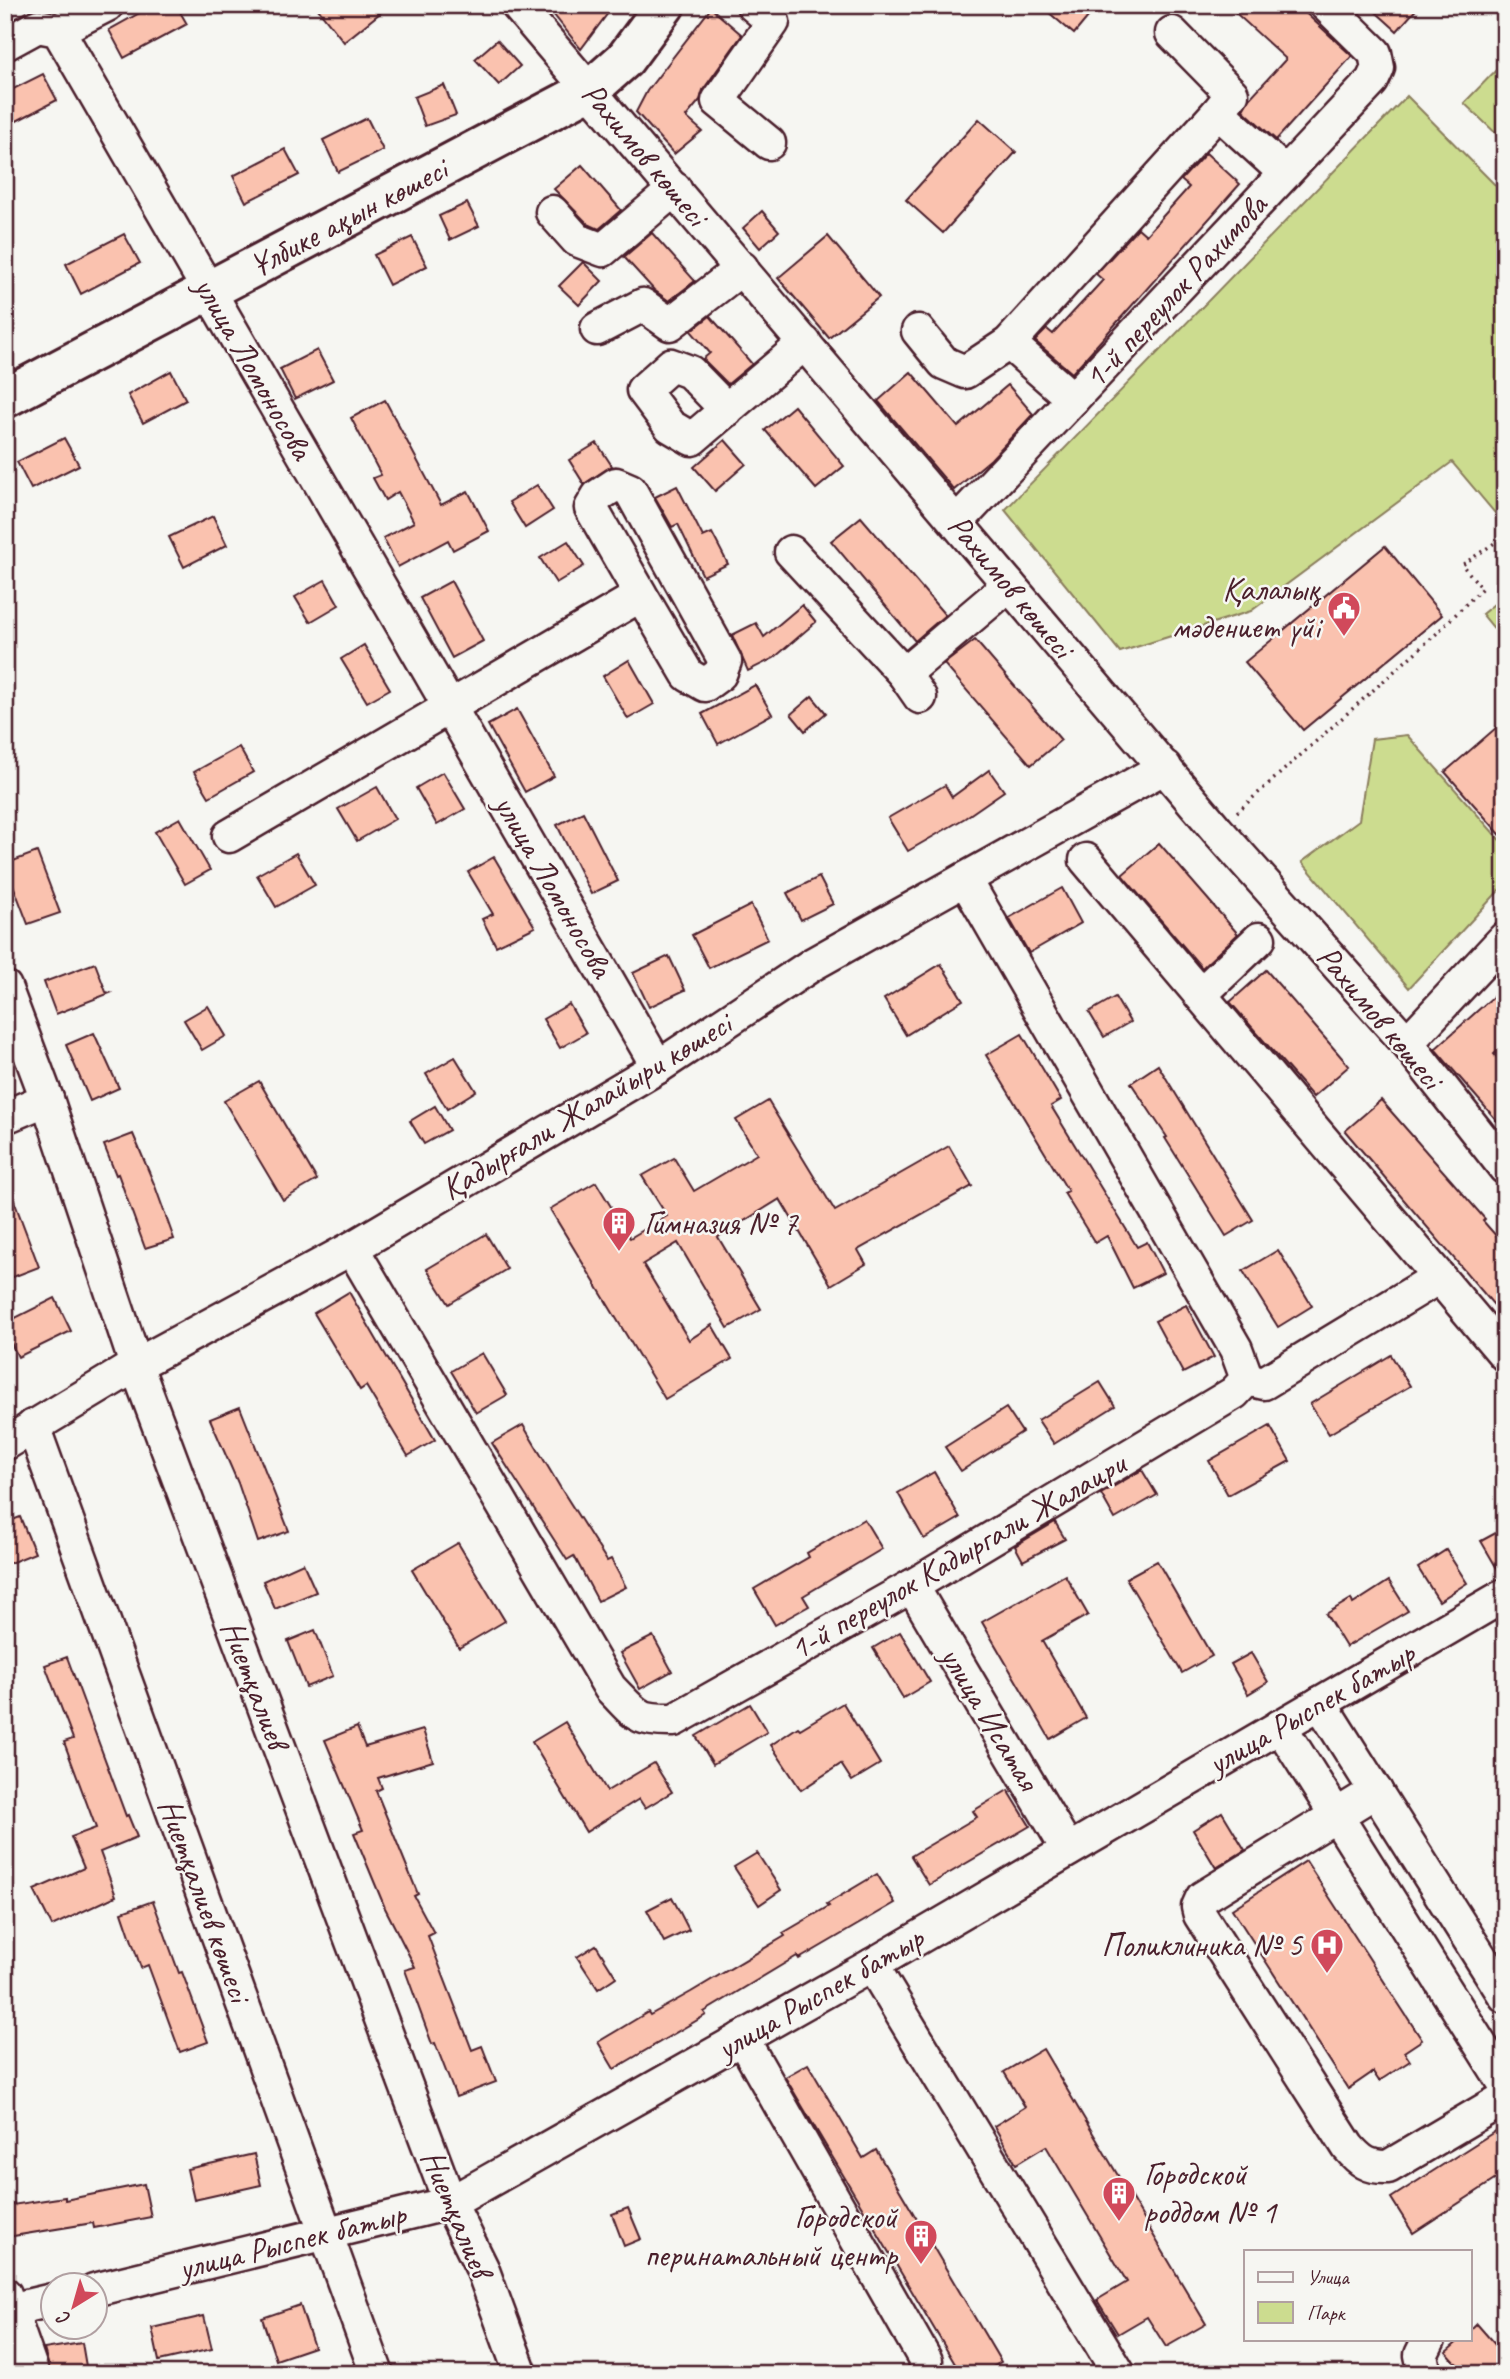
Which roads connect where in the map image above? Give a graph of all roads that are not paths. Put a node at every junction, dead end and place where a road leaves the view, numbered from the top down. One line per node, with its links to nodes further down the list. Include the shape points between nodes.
1 (107, 5): 6 (street)
2 (517, 5): 9 (street, Рахимов көшесі)
3 (665, 5): 9 (main road, Ұлбике ақын көшесі, via 625,59)
4 (753, 5): 11 (street, via 773,22 718,102)
5 (1326, 5): 12 (street, 1-й переулок Рахимова, via 1375,53 1378,68 1372,81)
6 (58, 30): 8 (street, via 38,26); 16 (street, улица Ломоносова)
7 (1172, 33): 10 (street, via 1232,94)
8 (5, 44)
9 (591, 89): 13 (street, Рахимов көшесі); 16 (main road, Ұлбике ақын көшесі)
10 (1218, 112): 12 (street); 20 (street)
11 (769, 143)
12 (1285, 173): 22 (street, 1-й переулок Рахимова)
13 (675, 189): 14 (street, via 603,250 577,240); 15 (street, Рахимов көшесі)
14 (552, 212)
15 (742, 268): 17 (street, via 670,324 643,305); 19 (street, Рахимов көшесі)
16 (209, 290): 21 (main road, Ұлбике ақын көшесі); 28 (street, улица Ломоносова)
17 (597, 330)
18 (918, 331): 20 (street, via 944,363 965,372)
19 (806, 343): 23 (street); 24 (street, Рахимов көшесі)
20 (1009, 343): 22 (street)
21 (5, 398)
22 (1073, 399): 24 (street, 1-й переулок Рахимова)
23 (726, 410)
24 (957, 522): 26 (street, Рахимов көшесі)
25 (791, 552): 26 (street, via 912,686)
26 (1009, 585): 29 (street, Рахимов көшесі)
27 (641, 595): 27 (street, via 688,675 705,685 720,674 725,661 630,491 616,484 598,496 591,508); 28 (street)
28 (450, 706): 30 (street); 38 (street, улица Ломоносова)
29 (1165, 767): 32 (street, Қадырғали Жалайыри көшесі); 37 (street, Рахимов көшесі)
30 (229, 836)
31 (1086, 860): 36 (street)
32 (965, 879): 38 (street, Қадырғали Жалайыри көшесі, via 813,964); 46 (street, via 1236,1349)
33 (1505, 938): 37 (street)
34 (1259, 939): 36 (street)
35 (5, 987): 39 (street, Ниетқалиев)
36 (1200, 993): 43 (street)
37 (1407, 1043): 41 (street, Рахимов көшесі)
38 (658, 1067): 42 (street, Қадырғали Жалайыри көшесі)
39 (47, 1099): 40 (street); 45 (street, Ниетқалиев)
40 (5, 1117)
41 (1505, 1168)
42 (352, 1248): 45 (street, Қадырғали Жалайыри көшесі); 49 (street, 1-й переулок Кадыргали Жалаири, via 610,1688 647,1721 674,1720)
43 (1439, 1277): 44 (street); 46 (street, via 1264,1383)
44 (1505, 1355)
45 (136, 1366): 47 (street, Қадырғали Жалайыри көшесі); 61 (street, Ниетқалиев)
46 (1247, 1379): 49 (street, 1-й переулок Кадыргали Жалаири, via 1234,1393)
47 (33, 1426): 48 (street, Қадырғали Жалайыри көшесі); 62 (street, Ниетқалиев көшесі)
48 (5, 1444)
49 (912, 1586): 55 (street, улица Исатая)
50 (1505, 1595): 51 (street, улица Рыспек батыр)
51 (1320, 1703): 52 (street, улица Рыспек батыр); 53 (street)
52 (1280, 1726): 54 (street); 55 (street, улица Рыспек батыр)
53 (1376, 1791): 54 (street); 57 (street)
54 (1336, 1816): 59 (street); 60 (street, via 1202,1898 1200,1915 1359,2160 1374,2168 1388,2167)
55 (1068, 1850): 56 (street, улица Рыспек батыр)
56 (872, 1965): 58 (street, улица Рыспек батыр); 71 (street)
57 (1505, 1996)
58 (742, 2038): 61 (street, улица Рыспек батыр); 67 (street)
59 (1505, 2084)
60 (1505, 2098)
61 (450, 2203): 62 (street, улица Рыспек батыр); 70 (street, Ниетқалиев, via 482,2268)
62 (326, 2233): 63 (street, улица Рыспек батыр); 69 (street, Ниетқалиев көшесі)
63 (108, 2287)
64 (38, 2302): 65 (street)
65 (7, 2305): 68 (street)
66 (1429, 2340): 72 (street, via 1421,2356)
67 (926, 2361)
68 (33, 2374)
69 (377, 2374)
70 (521, 2374)
71 (1119, 2374)
72 (1425, 2374)

